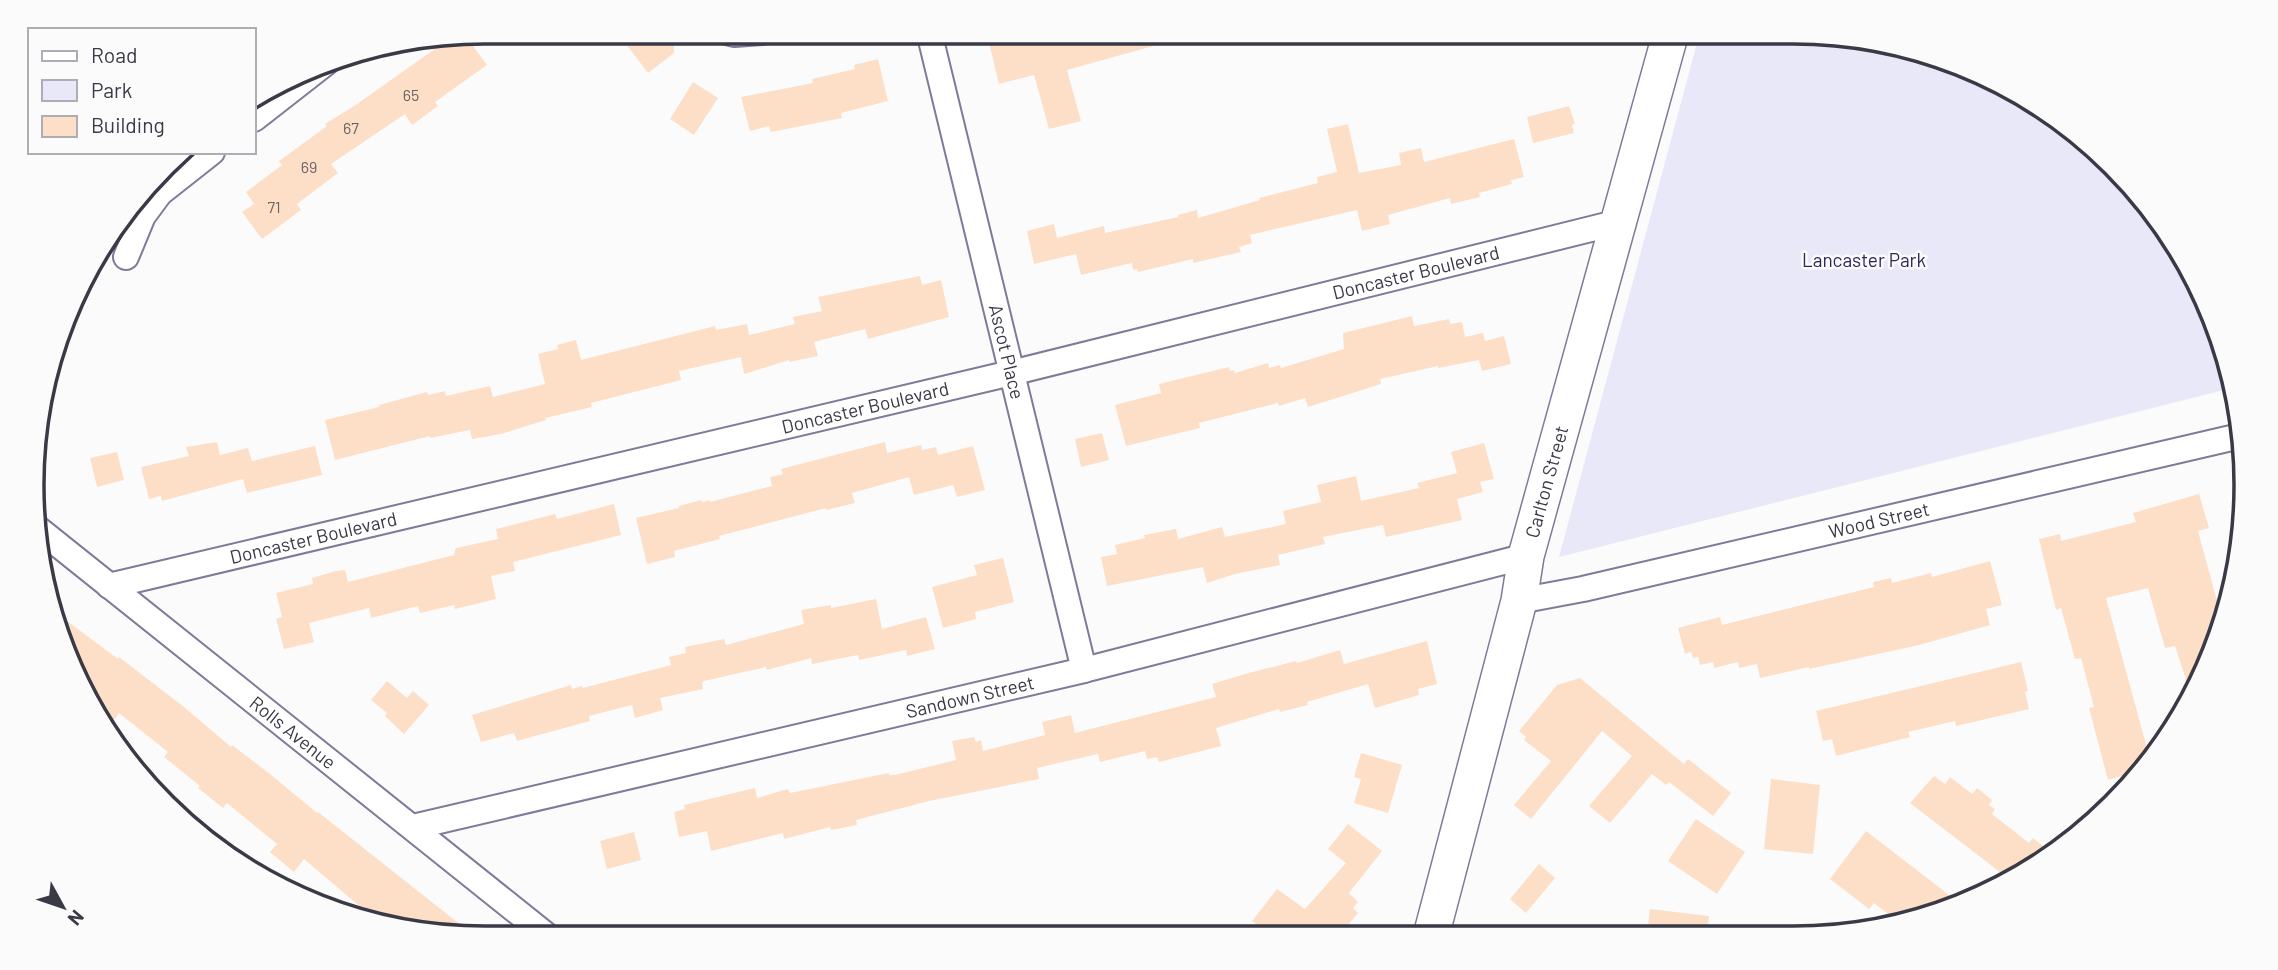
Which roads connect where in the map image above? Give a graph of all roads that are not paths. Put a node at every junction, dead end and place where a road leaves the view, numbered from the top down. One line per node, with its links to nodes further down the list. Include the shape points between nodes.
1 (932, 44): 8 (street, Ascot Place)
2 (1668, 44): 6 (main road, Carlton Street)
3 (296, 86): 4 (street)
4 (256, 117)
5 (209, 154): 7 (street, via 160,193 143,216)
6 (1619, 222): 8 (street, Doncaster Boulevard); 11 (main road, Carlton Street)
7 (126, 257)
8 (1011, 373): 12 (street, Doncaster Boulevard); 14 (street, Ascot Place)
9 (2231, 438): 13 (street, Wood Street)
10 (47, 536): 12 (street, Rolls Avenue)
11 (1526, 556): 13 (main road, Carlton Street); 14 (street, Sandown Street)
12 (109, 586): 15 (street, Rolls Avenue)
13 (1518, 601): 17 (main road, Carlton Street)
14 (1084, 670): 15 (street, Sandown Street)
15 (413, 827): 16 (street, Rolls Avenue)
16 (535, 926)
17 (1434, 926)

